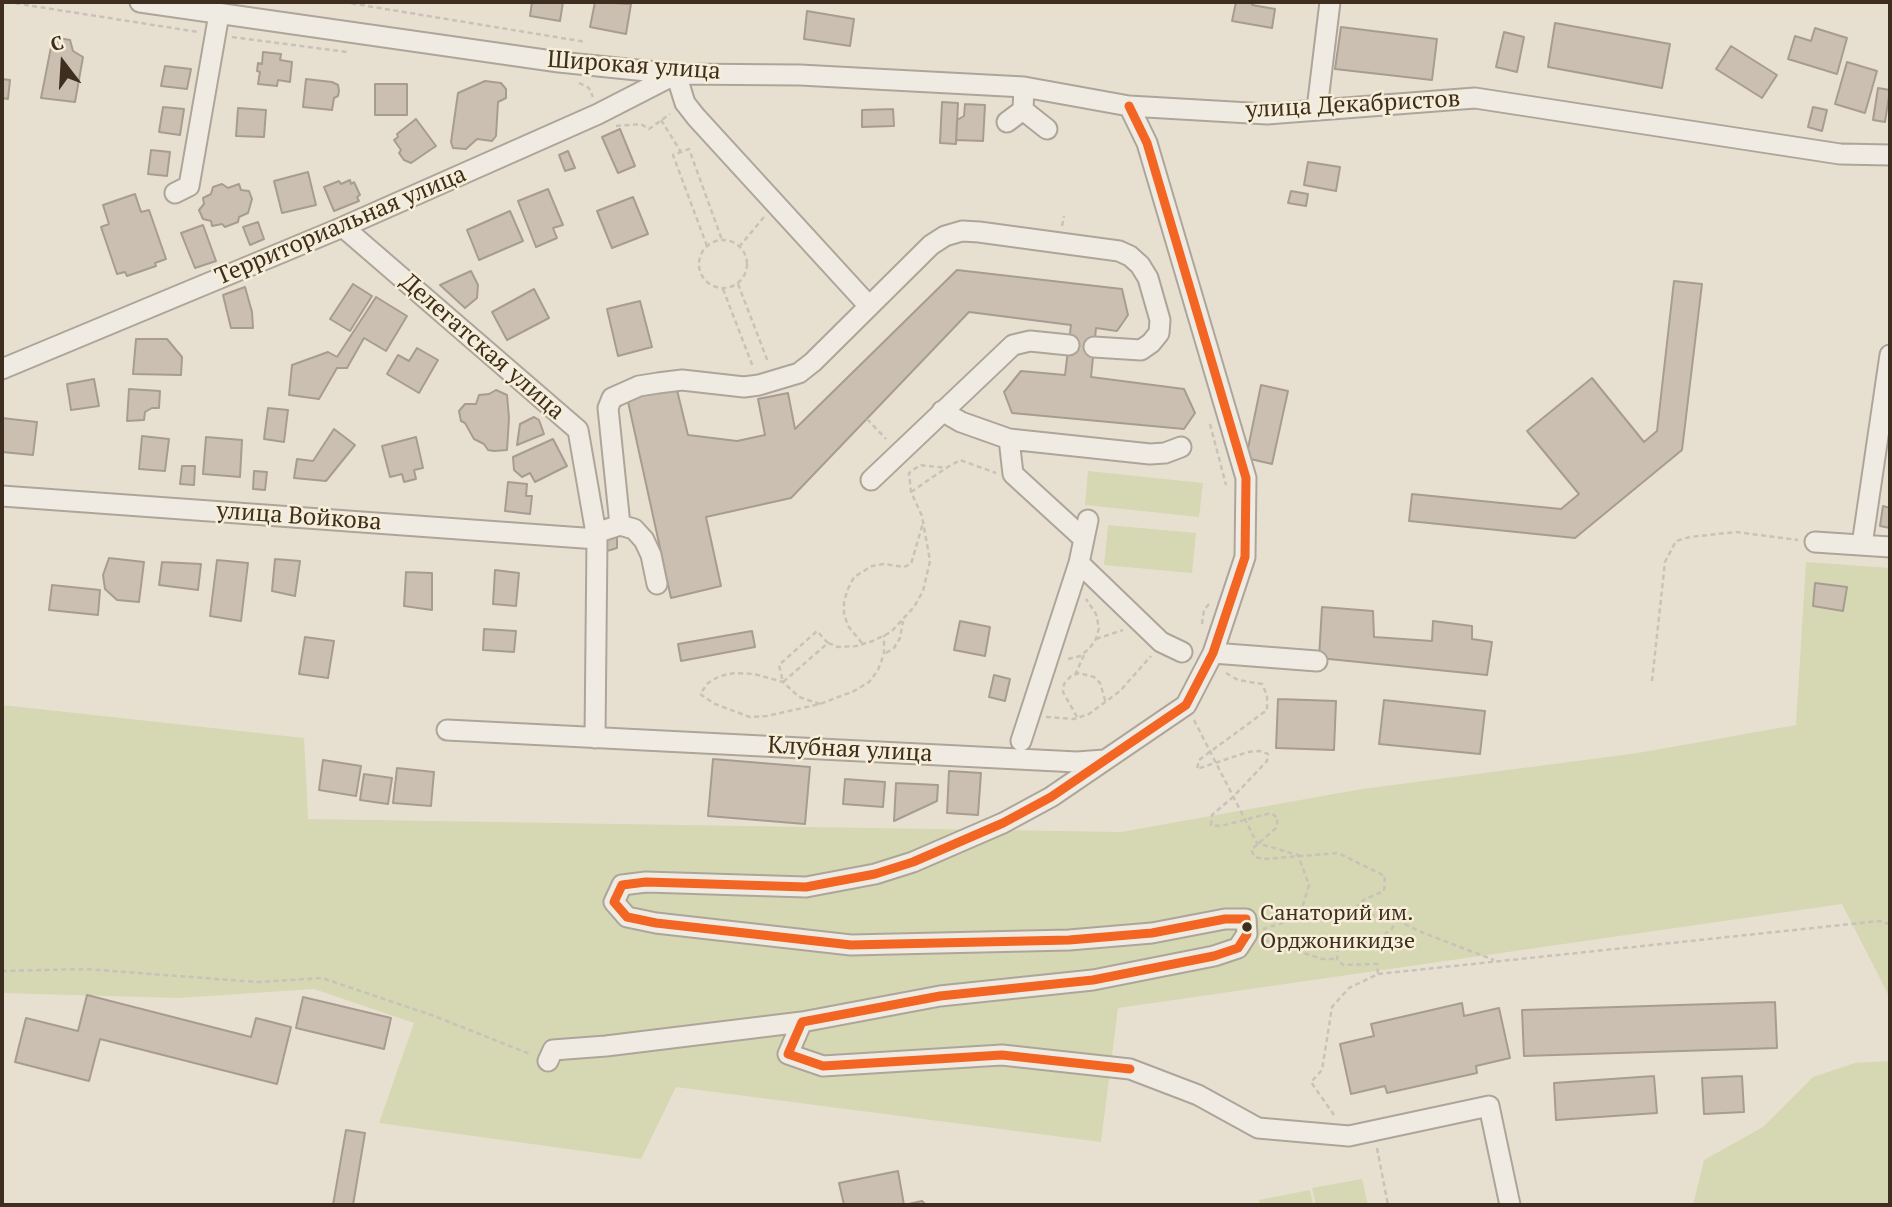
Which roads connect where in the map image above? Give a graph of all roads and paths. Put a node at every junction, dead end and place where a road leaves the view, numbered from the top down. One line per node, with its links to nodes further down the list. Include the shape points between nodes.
1 (7, 2): 6 (path)
2 (140, 2): 5 (street, Широкая улица)
3 (343, 2): 7 (path)
4 (1330, 2): 13 (street)
5 (219, 14): 6 (street); 9 (street, Широкая улица)
6 (216, 35): 8 (path); 19 (street, via 189,186)
7 (586, 42)
8 (352, 52)
9 (676, 74): 11 (street, Широкая улица, via 800,75); 14 (street, Территориальная улица); 20 (street, via 685,103)
10 (578, 83): 14 (path, via 589,88)
11 (1024, 87): 12 (street, Широкая улица); 16 (street, via 1015,116)
12 (1129, 106): 13 (street, улица Декабристов, via 1267,114); 61 (street, via 1147,144 1246,478 1245,557)
13 (1317, 109): 18 (street, улица Декабристов, via 1475,98 1840,154)
14 (598, 114): 21 (street, Территориальная улица)
15 (661, 120): 17 (path)
16 (1047, 128)
17 (681, 152): 22 (path, via 689,149); 23 (path, via 673,155)
18 (1890, 155)
19 (175, 193)
20 (776, 204): 24 (path); 27 (street)
21 (343, 227): 31 (street, Территориальная улица); 44 (street, Делегатская улица, via 578,430)
22 (722, 240): 23 (path); 24 (path)
23 (707, 246): 26 (path, via 699,270 708,283)
24 (739, 247): 25 (path, via 747,263)
25 (738, 284): 26 (path); 32 (path)
26 (723, 289): 33 (path)
27 (869, 306): 29 (street, via 930,245 962,231 1119,251 1140,265 1148,278 1160,320 1159,333 1140,350); 44 (street, via 799,373 744,387 682,380 658,383 612,398 608,408)
28 (1069, 345): 34 (street, via 1030,341 1013,345)
29 (1094, 347)
30 (1890, 355): 35 (street)
31 (2, 369)
32 (771, 369)
33 (756, 375)
34 (942, 411): 36 (street); 40 (street)
35 (1886, 419): 46 (street)
36 (1009, 439): 37 (street, via 1150,454); 39 (street)
37 (1181, 447)
38 (946, 468): 39 (path, via 960,460 1003,475); 41 (path); 41 (path, via 920,465 909,473)
39 (1013, 474): 48 (street, via 1086,529)
40 (871, 480)
41 (911, 492): 43 (path)
42 (2, 496): 44 (street, улица Войкова)
43 (923, 520): 51 (path, via 930,561 927,578); 57 (path, via 911,564 904,568 872,566 854,577 848,589 844,614)
44 (606, 532): 49 (street, via 634,529 651,555); 73 (street, Делегатская улица)
45 (1815, 542): 46 (street); 65 (path, via 1736,532 1676,541 1665,562)
46 (1862, 545): 47 (street)
47 (1890, 547)
48 (1079, 563): 50 (street); 52 (street)
49 (657, 584)
50 (1071, 590): 54 (path, via 1091,604 1099,628); 62 (street)
51 (903, 621): 53 (path); 60 (path, via 900,638)
52 (1143, 624): 54 (path); 55 (street)
53 (884, 635): 57 (path); 60 (path)
54 (1097, 639): 59 (path)
55 (1161, 642): 58 (street); 67 (path, via 1140,671)
56 (828, 643): 57 (path, via 838,647); 66 (path); 66 (path, via 817,631 779,665)
57 (863, 644)
58 (1182, 652)
59 (1084, 653): 62 (path, via 1066,660); 64 (path)
60 (884, 654): 68 (path, via 869,682)
61 (1211, 657): 63 (street); 69 (street); 75 (path, via 1238,680 1262,684 1267,710)
62 (1048, 658): 70 (street)
63 (1317, 661)
64 (1076, 675): 67 (path, via 1094,677); 71 (path, via 1064,684 1063,692)
65 (1651, 681)
66 (783, 682): 68 (path, via 800,697); 68 (path, via 735,673 708,683 699,694 750,717)
67 (1106, 703): 71 (path)
68 (820, 705)
69 (1186, 705): 75 (path); 76 (street)
70 (1030, 714): 71 (path); 74 (street)
71 (1077, 718)
72 (447, 730): 73 (street, Клубная улица)
73 (595, 738): 76 (street, Клубная улица)
74 (1021, 741)
75 (1209, 751): 77 (path); 77 (path, via 1197,769)
76 (1105, 760): 84 (street, via 1003,823 888,870 806,887 646,882 622,886 614,902 627,917 656,923 851,945 1069,940 1152,933 1225,919 1245,919)
77 (1216, 764): 78 (path); 78 (path, via 1248,752 1268,754 1267,761)
78 (1233, 797): 79 (path); 79 (path, via 1212,815 1211,825)
79 (1244, 821): 80 (path); 80 (path, via 1271,813 1278,818 1276,828)
80 (1257, 843): 81 (path); 81 (path, via 1251,850 1255,858)
81 (1298, 855): 82 (path, via 1338,853 1385,876 1384,891 1354,909 1359,915); 84 (path, via 1309,886 1299,918)
82 (1397, 920): 85 (path, via 1391,930 1338,950); 86 (path)
83 (1890, 924): 86 (path, via 1879,921)
84 (1247, 934): 85 (path, via 1322,959); 89 (street, via 1238,948 1214,956 1093,980 940,996)
85 (1337, 959): 88 (path, via 1343,965 1377,964)
86 (1497, 962): 88 (path)
87 (2, 971): 90 (path, via 85,969 257,982 322,978)
88 (1378, 974): 91 (path, via 1349,988 1332,1007 1322,1070)
89 (803, 1022): 90 (street, via 553,1050); 94 (street, via 788,1054 823,1066 1002,1055 1130,1069 1198,1095 1258,1128 1349,1136 1489,1106)
90 (548, 1061)
91 (1311, 1082)
92 (1379, 1149): 93 (path)
93 (1388, 1205)
94 (1510, 1205)

